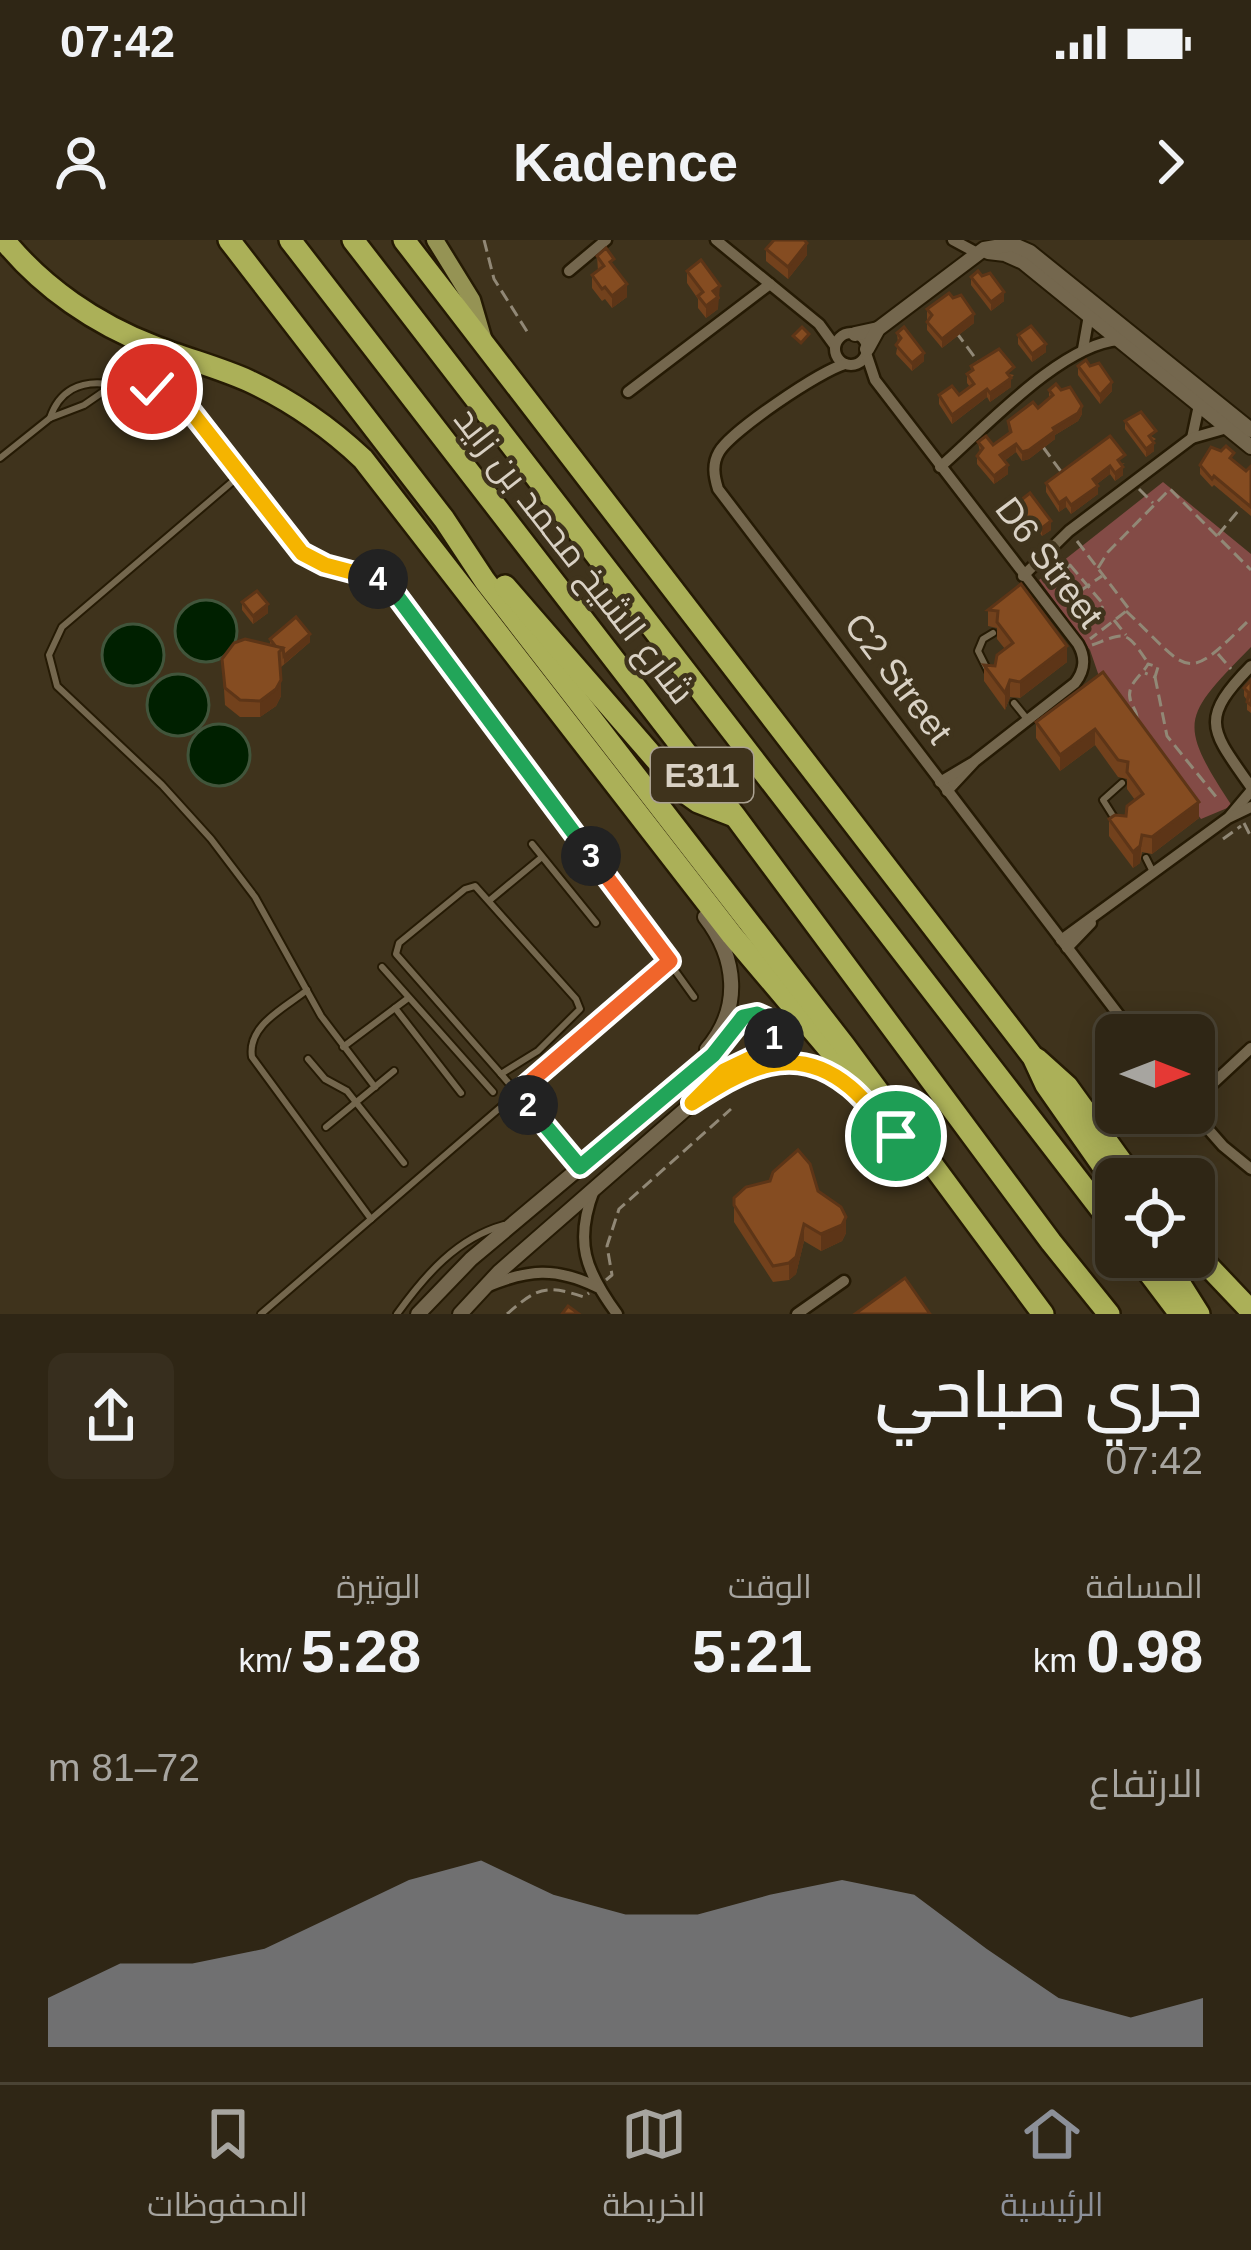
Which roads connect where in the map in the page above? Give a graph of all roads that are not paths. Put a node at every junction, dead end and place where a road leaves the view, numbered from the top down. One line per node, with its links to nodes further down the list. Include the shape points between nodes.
1 (4, 240): 54 (highway, via 57,292 104,322 265,388 346,442)
2 (229, 240): 37 (highway)
3 (290, 240): 48 (highway, شارع الشيخ محمد بن زايد / E311)
4 (353, 240): 90 (highway, شارع الشيخ محمد بن زايد / E311)
5 (404, 240): 20 (highway)
6 (435, 240): 20 (main road, via 472,300)
7 (606, 240): 12 (street)
8 (716, 240): 13 (street)
9 (956, 243): 10 (street); 11 (street)
10 (977, 253): 11 (street); 14 (street, via 1014,257); 31 (street, via 1003,244 1030,251)
11 (962, 264): 16 (street)
12 (569, 271)
13 (770, 284): 15 (street); 27 (street)
14 (1089, 315): 18 (street); 21 (street)
15 (818, 324): 17 (street); 19 (street)
16 (878, 328): 17 (street); 22 (street)
17 (850, 334): 19 (street); 22 (street, via 863,339)
18 (1119, 340): 21 (street); 28 (street)
19 (835, 347): 23 (street); 24 (street, C2 Street)
20 (485, 348): 68 (highway)
21 (1083, 349): 35 (street)
22 (866, 351): 23 (street); 25 (street, D6 Street)
23 (847, 364): 24 (street, C2 Street); 25 (street, D6 Street)
24 (819, 374): 45 (street, C2 Street, via 726,443 715,461 716,482)
25 (875, 380): 35 (street, D6 Street)
26 (112, 385): 29 (lane); 29 (lane, via 74,387); 36 (lane, via 152,389 183,404)
27 (628, 392)
28 (1199, 405): 30 (street); 32 (street)
29 (50, 418): 34 (lane)
30 (1227, 428): 32 (street); 33 (street)
31 (1251, 430)
32 (1192, 438): 38 (street)
33 (1251, 447)
34 (0, 458)
35 (937, 463): 38 (street, D6 Street)
36 (240, 475): 59 (lane, via 302,553 389,586); 61 (lane, via 62,627 49,666 64,694 212,838)
37 (444, 519): 48 (highway, via 684,793); 80 (highway)
38 (1020, 572): 43 (street, D6 Street, via 1078,644 1084,664 1075,682)
39 (993, 633): 41 (lane, via 977,651)
40 (1251, 666): 46 (street, via 1220,700 1215,724)
41 (991, 676)
42 (1014, 703): 43 (lane)
43 (1027, 719): 45 (street, D6 Street)
44 (1123, 783): 50 (lane, via 1103,800)
45 (944, 787): 58 (street, C2 Street)
46 (1251, 789): 49 (street)
47 (1251, 808): 49 (street)
48 (735, 816): 108 (highway, شارع الشيخ محمد بن زايد / E311)
49 (1228, 818): 55 (street)
50 (1121, 826)
51 (532, 844): 52 (lane)
52 (542, 856): 56 (lane); 57 (lane)
53 (1146, 858): 55 (lane)
54 (678, 866): 73 (street, via 685,891 723,945 732,978 724,1024); 80 (highway, via 799,1017)
55 (1153, 872): 58 (street)
56 (490, 900): 71 (lane, via 580,1009 538,1052); 71 (lane, via 468,887 399,943 396,954)
57 (596, 923)
58 (1064, 944): 65 (street, C2 Street)
59 (670, 961): 62 (lane); 77 (lane)
60 (382, 968): 63 (lane)
61 (308, 990): 66 (lane); 91 (lane, via 259,1028 252,1057)
62 (694, 997)
63 (409, 998): 64 (lane); 75 (lane)
64 (394, 1009): 66 (lane); 76 (lane)
65 (1118, 1014)
66 (344, 1047): 74 (lane)
67 (1251, 1048): 72 (street)
68 (1033, 1057): 84 (highway); 85 (highway, via 1061,1078)
69 (308, 1059): 78 (lane)
70 (394, 1071): 74 (lane)
71 (501, 1074): 77 (lane)
72 (1217, 1076)
73 (679, 1082): 79 (street, via 743,1017 769,1022 768,1050 724,1071); 87 (street)
74 (375, 1087): 78 (lane)
75 (493, 1092)
76 (461, 1093)
77 (517, 1093): 87 (lane); 91 (lane)
78 (356, 1102): 81 (lane); 86 (lane)
79 (692, 1103): 83 (street, via 745,1070 797,1064 840,1079 892,1133); 89 (street)
80 (897, 1119): 83 (highway)
81 (326, 1127)
82 (1212, 1134): 88 (street)
83 (915, 1144): 107 (highway)
84 (1097, 1158)
85 (1119, 1158)
86 (404, 1163)
87 (580, 1167): 92 (street)
88 (1251, 1169)
89 (595, 1188): 98 (street, via 583,1240); 99 (street)
90 (1095, 1202)
91 (371, 1219): 101 (lane)
92 (514, 1222): 102 (lane, via 467,1240); 103 (street)
93 (1215, 1277): 100 (highway)
94 (1153, 1278): 109 (highway)
95 (1176, 1278): 110 (highway)
96 (1208, 1278): 111 (highway)
97 (844, 1281): 106 (street)
98 (597, 1287): 99 (street, via 544,1270); 105 (street)
99 (483, 1289): 104 (street)
100 (1251, 1312)
101 (261, 1314)
102 (397, 1314)
103 (418, 1314)
104 (460, 1314)
105 (616, 1314)
106 (797, 1314)
107 (1043, 1314)
108 (1109, 1314)
109 (1180, 1314)
110 (1199, 1314)
111 (1233, 1314)

